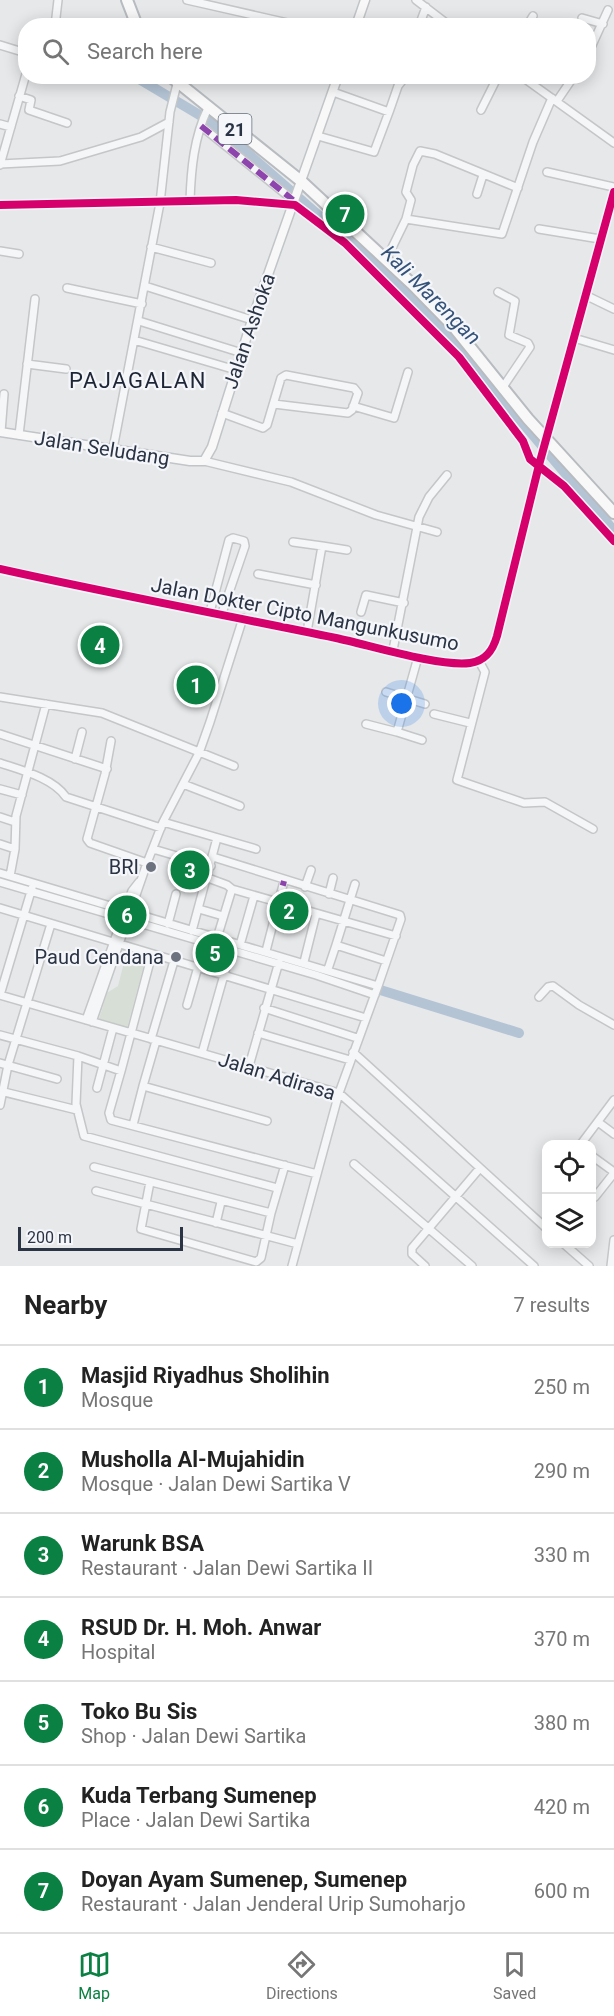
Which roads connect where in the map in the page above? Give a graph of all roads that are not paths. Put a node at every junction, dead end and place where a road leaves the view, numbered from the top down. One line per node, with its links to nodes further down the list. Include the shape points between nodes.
1 (58, 0): 8 (street)
2 (127, 0): 9 (highway)
3 (187, 0): 10 (street)
4 (365, 0): 11 (main road)
5 (416, 0): 6 (street)
6 (426, 7): 12 (street); 13 (street)
7 (608, 10): 15 (street)
8 (56, 18)
9 (134, 18)
10 (266, 18)
11 (359, 18)
12 (421, 18)
13 (440, 18)
14 (596, 22): 15 (street)
15 (603, 24): 16 (street)
16 (596, 38)
17 (0, 45): 18 (street)
18 (18, 51)
19 (23, 84): 27 (street)
20 (174, 84): 30 (highway, 21); 32 (street)
21 (336, 84): 26 (main road, Jalan Ashoka)
22 (400, 84): 31 (street)
23 (494, 84): 29 (street)
24 (532, 84): 28 (street)
25 (568, 84): 28 (street)
26 (333, 92): 31 (street); 37 (main road, Jalan Ashoka)
27 (19, 96): 33 (street, via 31,100 29,110); 36 (street)
28 (555, 100): 38 (street); 44 (street, via 533,142)
29 (481, 110)
30 (207, 111): 35 (street); 42 (highway, 21)
31 (389, 112): 37 (street, via 374,152)
32 (169, 122): 39 (street, via 141,137 60,161); 49 (street)
33 (67, 123)
34 (0, 124): 36 (street)
35 (201, 126): 47 (street, via 190,176); 48 (street)
36 (11, 127): 39 (street)
37 (318, 136): 42 (main road, Jalan Ashoka)
38 (614, 143)
39 (0, 164)
40 (547, 172): 43 (street)
41 (483, 175): 44 (street); 46 (street); 51 (street, via 420,151 406,192 411,200)
42 (299, 185): 48 (main road, Jalan Ashoka); 57 (highway, 21)
43 (614, 187)
44 (518, 188): 51 (street, via 500,234)
45 (614, 192): 53 (street, Jalan Dokter Cipto Mangunkusumo)
46 (477, 194)
47 (190, 201): 48 (street); 49 (street)
48 (292, 202): 66 (main road, Jalan Ashoka); 86 (street, via 345,243 459,357 523,441 530,459)
49 (160, 203): 50 (street); 54 (street)
50 (0, 205)
51 (406, 219): 57 (street)
52 (539, 229): 53 (street)
53 (600, 239): 62 (street, Jalan Dokter Cipto Mangunkusumo)
54 (151, 247): 58 (street); 59 (street)
55 (0, 251): 56 (street)
56 (19, 254)
57 (386, 260): 76 (highway, 21, via 453,326)
58 (211, 263)
59 (145, 286): 64 (street); 66 (street)
60 (67, 288): 64 (street)
61 (498, 292): 76 (street, via 516,301 508,333 530,347)
62 (585, 295): 65 (street); 68 (street, Jalan Dokter Cipto Mangunkusumo)
63 (35, 299): 72 (street)
64 (142, 304): 67 (street)
65 (614, 309)
66 (252, 320): 71 (main road, Jalan Ashoka)
67 (139, 321): 69 (street); 71 (street)
68 (574, 338): 70 (street); 83 (street, Jalan Dokter Cipto Mangunkusumo)
69 (134, 340): 74 (street); 84 (street)
70 (614, 350)
71 (242, 353): 74 (main road, Jalan Ashoka)
72 (27, 364): 73 (street); 82 (street)
73 (66, 369)
74 (236, 370): 80 (main road, Jalan Ashoka)
75 (408, 372): 79 (street, via 394,418)
76 (502, 387): 83 (highway, 21)
77 (4, 394): 81 (street)
78 (274, 404): 79 (street, via 348,413); 79 (street, via 281,378 286,375 354,388 358,393); 80 (street, via 262,429)
79 (353, 406)
80 (222, 413): 85 (main road, Jalan Ashoka, via 213,447)
81 (0, 432): 82 (main road, Jalan Seludang)
82 (19, 435): 84 (main road, Jalan Seludang)
83 (545, 442): 86 (street, Jalan Dokter Cipto Mangunkusumo); 88 (highway, 21)
84 (113, 449): 85 (main road, Jalan Seludang)
85 (204, 461): 89 (street, via 291,482)
86 (539, 463): 91 (street); 106 (street, Jalan Dokter Cipto Mangunkusumo, via 497,636 489,653)
87 (447, 475): 89 (street, via 429,497)
88 (614, 513)
89 (417, 528): 90 (street); 98 (street)
90 (437, 532)
91 (614, 541)
92 (292, 542): 93 (street)
93 (322, 546): 94 (street); 97 (street)
94 (347, 550)
95 (0, 569): 99 (street, Jalan Dokter Cipto Mangunkusumo)
96 (258, 574): 97 (street)
97 (316, 585): 103 (street)
98 (404, 603): 100 (street, via 365,595); 104 (street)
99 (210, 612): 101 (street, Jalan Dokter Cipto Mangunkusumo); 101 (street, via 229,540 233,538 244,541 245,546)
100 (361, 612)
101 (222, 614): 102 (street, Jalan Dokter Cipto Mangunkusumo)
102 (243, 618): 103 (street, Jalan Dokter Cipto Mangunkusumo); 121 (street)
103 (307, 632): 104 (street, Jalan Dokter Cipto Mangunkusumo)
104 (393, 651): 105 (street, Jalan Dokter Cipto Mangunkusumo)
105 (418, 657): 106 (street, Jalan Dokter Cipto Mangunkusumo, via 459,663); 109 (street)
106 (479, 661): 113 (street, via 485,672)
107 (386, 692): 109 (street)
108 (0, 697): 110 (street)
109 (407, 698): 111 (street); 116 (street)
110 (46, 704): 120 (street); 121 (street, via 102,713)
111 (425, 704)
112 (434, 714): 113 (street)
113 (470, 723): 135 (street, via 457,780 524,803 545,802)
114 (366, 724): 116 (street)
115 (82, 732): 122 (street)
116 (398, 732): 118 (street)
117 (0, 734): 120 (street)
118 (422, 740)
119 (111, 741): 125 (street)
120 (36, 744): 122 (street); 126 (street)
121 (199, 753): 124 (street); 127 (street)
122 (75, 759): 125 (street)
123 (0, 763): 126 (street)
124 (234, 766)
125 (107, 769): 130 (street)
126 (28, 772): 129 (street); 130 (street, via 61,789 66,797)
127 (183, 784): 131 (street); 134 (street)
128 (0, 789): 129 (street)
129 (22, 795): 133 (street)
130 (97, 806): 134 (street); 142 (street, via 88,842)
131 (240, 806)
132 (0, 817): 133 (street)
133 (15, 822): 138 (street)
134 (162, 825): 136 (street); 139 (street)
135 (593, 829)
136 (217, 838): 140 (street); 141 (street)
137 (0, 844): 138 (street)
138 (15, 849): 146 (street)
139 (153, 849): 142 (street); 143 (street)
140 (256, 849)
141 (213, 857): 143 (street); 149 (street)
142 (147, 863): 164 (street)
143 (211, 866): 147 (street)
144 (311, 870): 152 (street)
145 (0, 873): 146 (street)
146 (10, 876): 153 (street)
147 (208, 878): 154 (street); 161 (street)
148 (333, 878): 156 (street)
149 (284, 881): 152 (street); 159 (street)
150 (0, 882): 153 (street)
151 (355, 885): 158 (street)
152 (305, 887): 156 (street)
153 (32, 888): 163 (street); 164 (street)
154 (232, 889): 157 (street); 165 (street)
155 (176, 894): 168 (street)
156 (329, 894): 158 (street)
157 (254, 896): 159 (street); 173 (street)
158 (350, 900): 166 (street); 170 (street, via 400,915)
159 (278, 903): 162 (street); 176 (street)
160 (0, 908): 163 (street)
161 (199, 909): 165 (street); 169 (street)
162 (316, 914): 166 (street); 181 (street)
163 (24, 915): 167 (street); 188 (street)
164 (127, 916): 168 (street); 172 (street); 175 (street)
165 (223, 916): 171 (street)
166 (343, 922): 170 (street); 174 (street)
167 (51, 924): 172 (street); 190 (street)
168 (168, 924): 169 (street)
169 (192, 931): 171 (street)
170 (396, 936): 180 (street)
171 (217, 938): 173 (street)
172 (116, 943): 177 (street); 194 (street)
173 (240, 945): 176 (street)
174 (336, 945): 180 (street); 184 (street)
175 (231, 950): 182 (street); 185 (street)
176 (266, 951): 178 (street)
177 (152, 954): 179 (street); 197 (street)
178 (281, 956): 181 (street); 182 (street)
179 (174, 961): 183 (street); 202 (street)
180 (386, 961): 187 (street)
181 (304, 962): 184 (street)
182 (279, 964): 186 (street); 187 (street)
183 (198, 967): 185 (street); 191 (street)
184 (328, 969): 187 (street)
185 (223, 974): 186 (street); 203 (street)
186 (271, 988): 192 (street); 193 (street)
187 (377, 990): 193 (street)
188 (0, 995): 190 (street, Jalan Adirasa)
189 (539, 997): 195 (street, via 553,986)
190 (27, 1004): 194 (street, Jalan Adirasa); 201 (street)
191 (187, 1005)
192 (264, 1008): 198 (street); 200 (street)
193 (366, 1018): 200 (street)
194 (89, 1021): 196 (street, Jalan Adirasa)
195 (614, 1025)
196 (113, 1028): 197 (street, Jalan Adirasa); 207 (street)
197 (130, 1032): 202 (street, Jalan Adirasa); 210 (street)
198 (258, 1033): 205 (street); 209 (street)
199 (0, 1035): 201 (street)
200 (357, 1038): 205 (street)
201 (17, 1039): 204 (street); 208 (street)
202 (154, 1040): 203 (street, Jalan Adirasa); 212 (street)
203 (202, 1053): 209 (street, Jalan Adirasa)
204 (78, 1056): 207 (street); 218 (street)
205 (351, 1056): 215 (street); 228 (street)
206 (0, 1063): 208 (street)
207 (103, 1064): 210 (street); 213 (street)
208 (8, 1065): 211 (street); 214 (street)
209 (249, 1066): 215 (street, Jalan Adirasa)
210 (121, 1071): 221 (street, via 109,1118)
211 (57, 1079)
212 (143, 1086): 219 (street); 221 (street)
213 (97, 1088)
214 (2, 1092): 217 (street); 218 (street)
215 (339, 1093): 230 (street); 235 (street, Jalan Adirasa)
216 (614, 1100): 220 (street)
217 (0, 1106)
218 (76, 1110): 232 (street, via 85,1137)
219 (267, 1121)
220 (598, 1122): 222 (street); 223 (street)
221 (133, 1125): 226 (street)
222 (614, 1134)
223 (584, 1140)
224 (596, 1159): 229 (street)
225 (354, 1164): 241 (street)
226 (285, 1165): 230 (street); 232 (street)
227 (94, 1167): 231 (street)
228 (480, 1168): 235 (street); 240 (street)
229 (614, 1172): 234 (street)
230 (317, 1174): 244 (street)
231 (150, 1182): 236 (street); 237 (street)
232 (277, 1188): 238 (street)
233 (96, 1191): 237 (street)
234 (596, 1196)
235 (455, 1197): 241 (street); 250 (street, Jalan Adirasa)
236 (221, 1202): 238 (street); 239 (street)
237 (144, 1204): 239 (street); 242 (street, via 141,1229 256,1262 261,1258)
238 (271, 1213): 242 (street)
239 (216, 1222): 242 (street)
240 (542, 1224)
241 (430, 1228): 248 (street, via 411,1252); 249 (street)
242 (266, 1236): 244 (street)
243 (614, 1240): 246 (street)
244 (298, 1244): 247 (street)
245 (569, 1248): 251 (street)
246 (612, 1264)
247 (292, 1266)
248 (425, 1266)
249 (472, 1266)
250 (534, 1266)
251 (589, 1266)

